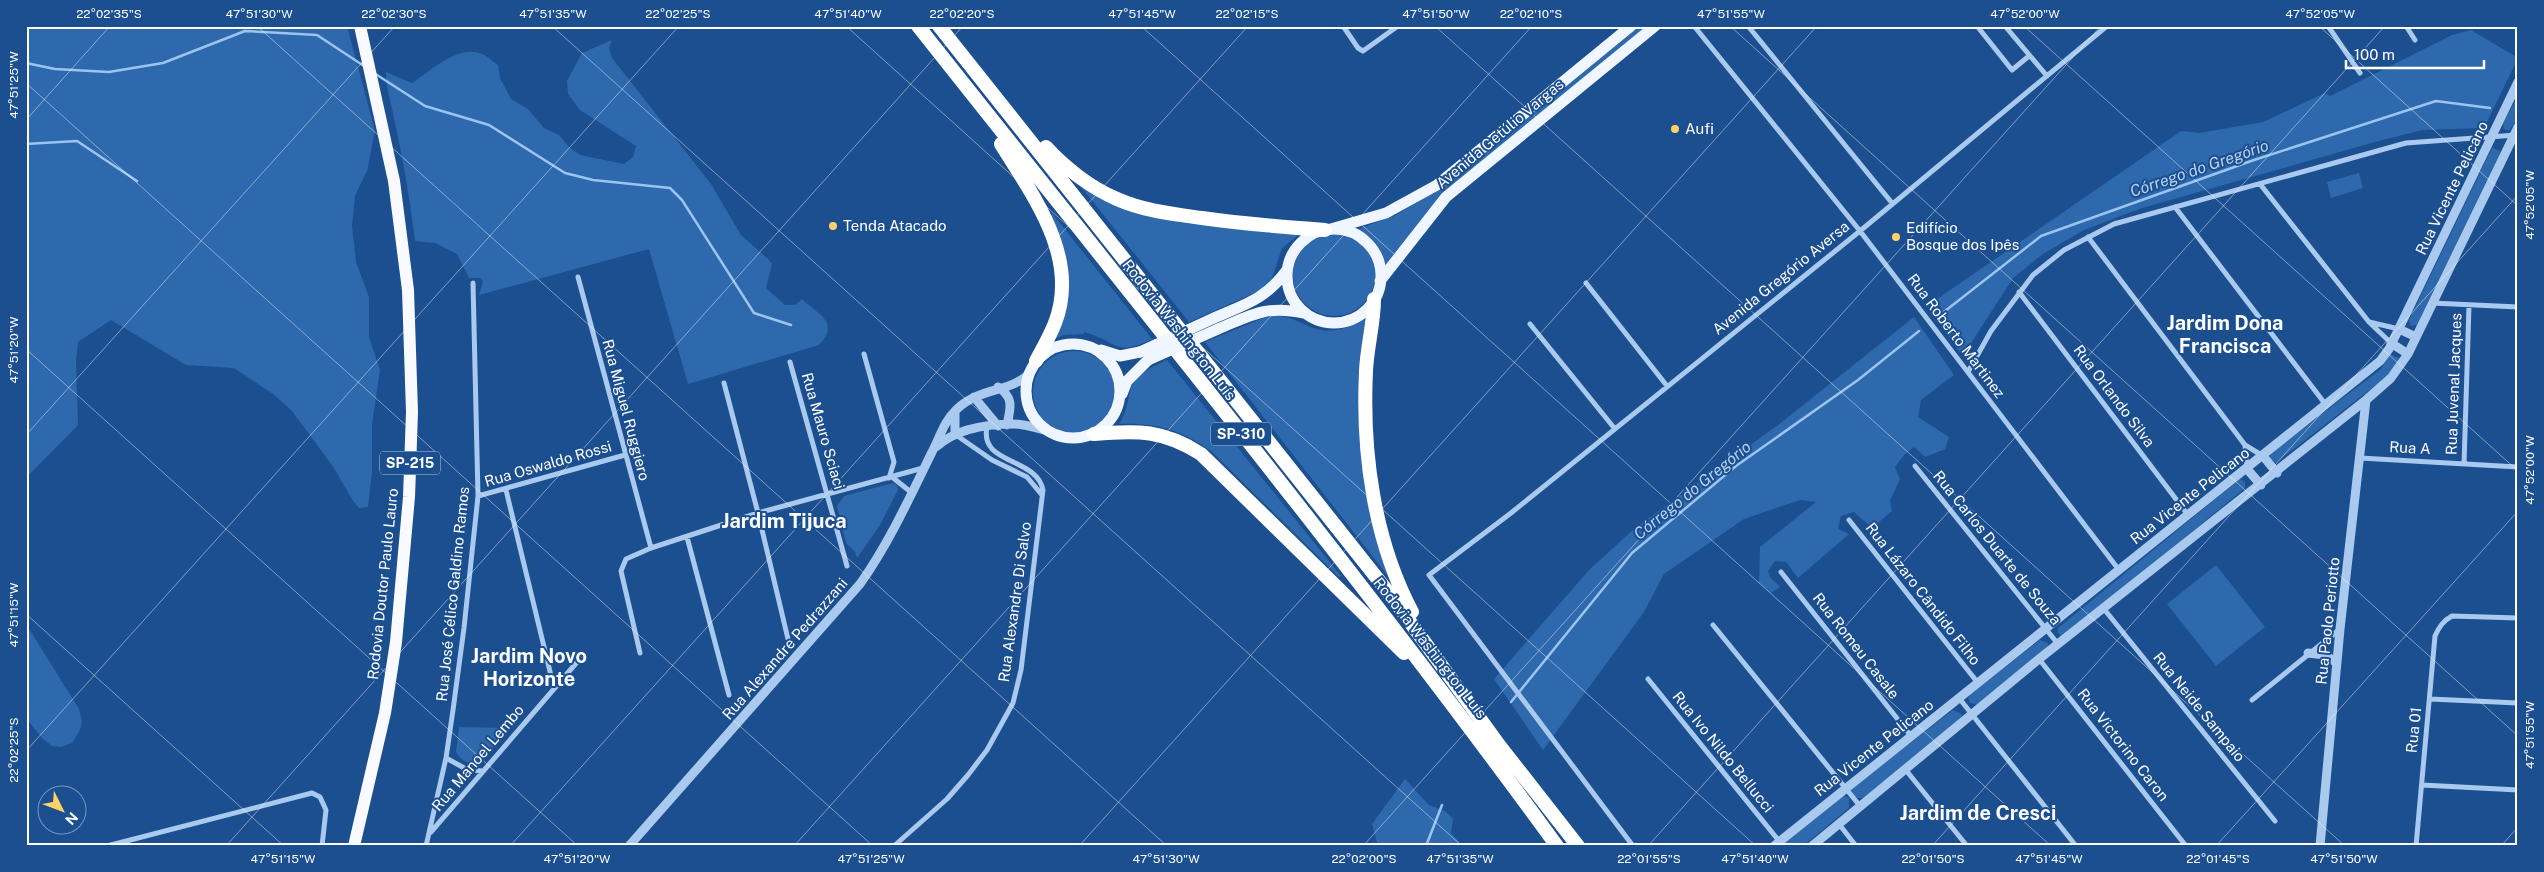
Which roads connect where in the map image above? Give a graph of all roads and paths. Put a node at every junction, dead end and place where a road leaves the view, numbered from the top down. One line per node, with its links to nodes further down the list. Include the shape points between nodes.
1 (360, 26): 134 (highway, Rodovia Doutor Paulo Lauro / SP-215, via 394,181 408,290 412,412 409,497 396,642 385,713)
2 (918, 26): 23 (highway, Rodovia Washington Luís / SP-310)
3 (940, 26): 19 (highway, Rodovia Washington Luís / SP-310)
4 (1343, 26): 5 (street, via 1360,50 1366,50)
5 (1398, 26)
6 (1631, 26): 29 (main road, Avenida Getúlio Vargas, via 1437,186 1386,212)
7 (1655, 26): 34 (main road, Avenida Getúlio Vargas, via 1446,197)
8 (1694, 26): 30 (street, Rua Roberto Martinez)
9 (1748, 26): 27 (street)
10 (1977, 26): 18 (street, via 2012,70)
11 (2004, 26): 18 (street)
12 (2096, 26): 16 (street)
13 (2107, 26): 16 (street, Avenida Gregório Aversa)
14 (2328, 26): 20 (street)
15 (2406, 26): 17 (street)
16 (2100, 32): 21 (street, Avenida Gregório Aversa)
17 (2415, 40)
18 (2029, 56): 21 (street)
19 (975, 72): 29 (highway, via 1057,160 1116,198 1175,214 1276,228); 109 (highway, Rodovia Washington Luís / SP-310, via 1370,568)
20 (2360, 73)
21 (2047, 76): 27 (street, Avenida Gregório Aversa)
22 (2518, 82): 25 (street, Rua Vicente Pelicano)
23 (968, 90): 53 (highway, via 1044,216 1058,252 1062,287 1060,305); 119 (highway, Rodovia Washington Luís / SP-310)
24 (2516, 133): 25 (street); 39 (street)
25 (2492, 136): 26 (street, via 2406,143); 46 (street, Rua Vicente Pelicano)
26 (2260, 184): 28 (street); 43 (street)
27 (1892, 203): 30 (street, Avenida Gregório Aversa)
28 (2175, 207): 31 (street, via 2114,224); 63 (street)
29 (1328, 229): 32 (main road, via 1299,244); 34 (main road, via 1347,231 1362,238 1373,250 1379,264)
30 (1860, 231): 55 (street, Rua Roberto Martinez); 58 (street, Avenida Gregório Aversa)
31 (2088, 237): 37 (street, via 2064,250 2033,275); 71 (street)
32 (1287, 270): 42 (main road, via 1288,286 1294,301); 44 (main road, via 1259,299)
33 (578, 277): 73 (street, Rua Miguel Ruggiero)
34 (1380, 281): 38 (main road)
35 (473, 282): 88 (street, Rua José Célico Galdino Ramos)
36 (1586, 283): 58 (street)
37 (2019, 292): 55 (street, via 1990,331); 90 (street, Rua Orlando Silva)
38 (1374, 299): 42 (main road, via 1364,312 1350,320 1334,323 1318,320); 109 (highway, via 1365,400 1374,498 1402,594)
39 (2432, 303): 40 (street); 47 (street)
40 (2469, 306): 41 (street); 76 (street, Rua Juvenal Jacques)
41 (2518, 307)
42 (1304, 312): 44 (main road, via 1282,308)
43 (2369, 322): 46 (street); 48 (street)
44 (1216, 324): 52 (main road, bridge)
45 (1530, 324): 67 (street)
46 (2399, 329): 47 (street); 48 (street, Rua Vicente Pelicano)
47 (2416, 338): 51 (street)
48 (2391, 343): 51 (street); 63 (street, Rua Vicente Pelicano, via 2380,362)
49 (1091, 347): 52 (main road, via 1120,356); 53 (main road, via 1062,345 1045,352); 61 (main road, via 1115,368 1120,384)
50 (864, 354): 82 (street, via 894,462)
51 (2408, 354): 62 (street, via 2391,378)
52 (1144, 356): 61 (main road)
53 (1036, 361): 56 (main road)
54 (790, 362): 86 (street, Rua Mauro Sciaci)
55 (1968, 372): 95 (street, Rua Roberto Martinez)
56 (1028, 375): 59 (street, Rua Alexandre Pedrazzani, via 1019,383); 68 (main road, via 1025,390 1027,406 1034,420)
57 (724, 383): 89 (street)
58 (1667, 386): 67 (street, Avenida Gregório Aversa)
59 (998, 387): 60 (street, Rua Alexandre Pedrazzani); 65 (street, via 1008,396 1012,406)
60 (974, 397): 64 (street, Rua Alexandre Pedrazzani); 65 (street)
61 (1119, 400): 70 (main road, via 1106,425)
62 (2366, 400): 75 (street, Rua Paolo Periotto); 81 (street)
63 (2326, 406): 74 (street, Rua Vicente Pelicano)
64 (955, 411): 69 (street); 72 (street, Rua Alexandre Pedrazzani)
65 (1003, 426): 66 (street, Rua Alexandre Pedrazzani); 68 (street, Rua Alexandre Pedrazzani, via 1016,424)
66 (987, 427): 69 (street, Rua Alexandre Pedrazzani); 87 (street, Rua Alexandre Di Salvo, via 985,438 990,448 1034,474 1043,486)
67 (1615, 429): 140 (street, Avenida Gregório Aversa, via 1429,575)
68 (1045, 430): 70 (main road, via 1069,439)
69 (955, 434): 72 (street, Rua Alexandre Pedrazzani); 87 (street, via 992,460 1026,477)
70 (1094, 434): 119 (highway, via 1127,431 1159,434 1201,454 1400,650)
71 (2245, 445): 74 (street); 80 (street)
72 (932, 451): 79 (street, Rua Alexandre Pedrazzani)
73 (625, 455): 84 (street, Rua Oswaldo Rossi); 93 (street, Rua Miguel Ruggiero)
74 (2263, 456): 80 (street, Rua Vicente Pelicano); 81 (street)
75 (2360, 458): 76 (street, Rua A); 101 (street, Rua Paolo Periotto)
76 (2464, 464): 78 (street, Rua A)
77 (1915, 466): 100 (street, Rua Carlos Duarte de Souza)
78 (2518, 467)
79 (924, 468): 82 (street); 85 (street, Rua Alexandre Pedrazzani)
80 (2247, 469): 83 (street); 90 (street, Rua Vicente Pelicano)
81 (2277, 473): 83 (street)
82 (890, 478): 85 (street); 86 (street)
83 (2261, 486): 97 (street)
84 (506, 490): 88 (street, Rua Oswaldo Rossi); 112 (street)
85 (912, 493): 136 (street, Rua Alexandre Pedrazzani, via 875,564 860,584)
86 (829, 494): 89 (street); 94 (street, Rua Mauro Sciaci)
87 (1042, 495): 137 (street, Rua Alexandre Di Salvo, via 1025,638 1013,703 987,750 968,775 947,799)
88 (478, 496): 121 (street, Rua José Célico Galdino Ramos)
89 (758, 513): 92 (street); 102 (street)
90 (2189, 515): 95 (street, Rua Vicente Pelicano)
91 (1849, 520): 111 (street, Rua Lázaro Cândido Filho)
92 (687, 537): 93 (street); 113 (street)
93 (651, 548): 104 (street, via 626,559 621,567)
94 (847, 566)
95 (2119, 570): 100 (street, Rua Vicente Pelicano)
96 (1781, 572): 120 (street, Rua Romeu Casale)
97 (2104, 609): 103 (street); 128 (street, Rua Neide Sampaio)
98 (2518, 618): 115 (street, Rua 01, via 2461,616 2445,620 2436,636)
99 (1713, 625): 125 (street)
100 (2046, 629): 103 (street, Rua Carlos Duarte de Souza); 111 (street, Rua Vicente Pelicano)
101 (2340, 629): 105 (street); 108 (street, Rua Paolo Periotto)
102 (788, 639)
103 (2059, 644): 107 (street)
104 (640, 653)
105 (2308, 653): 108 (street, via 2326,655); 116 (street)
106 (584, 654): 112 (street, Rua Manoel Lembo)
107 (2039, 660): 118 (street); 145 (street, Rua Victorino Caron)
108 (2337, 663): 146 (street, Rua Paolo Periotto)
109 (1438, 664): 139 (highway, Rodovia Washington Luís / SP-310)
110 (1648, 679): 131 (street, Rua Ivo Nildo Bellucci)
111 (1978, 683): 114 (street, Rua Vicente Pelicano)
112 (554, 688): 123 (street, Rua Manoel Lembo)
113 (729, 695)
114 (1959, 698): 118 (street); 120 (street, Rua Vicente Pelicano)
115 (2430, 699): 117 (street); 124 (street, Rua 01)
116 (2252, 700)
117 (2518, 704)
118 (1972, 714): 122 (street); 144 (street)
119 (1466, 722): 138 (highway, Rodovia Washington Luís / SP-310)
120 (1911, 736): 125 (street, Rua Vicente Pelicano)
121 (446, 758): 123 (street, via 466,769); 130 (street, Rua José Célico Galdino Ramos)
122 (1905, 769): 127 (street); 143 (street)
123 (482, 771): 130 (street, Rua Manoel Lembo)
124 (2422, 785): 126 (street); 147 (street, Rua 01)
125 (1845, 788): 127 (street); 131 (street, Rua Vicente Pelicano)
126 (2518, 790)
127 (1860, 806): 129 (street)
128 (2275, 821)
129 (1839, 824): 141 (street); 142 (street)
130 (430, 833): 135 (street, Rua José Célico Galdino Ramos)
131 (1776, 844)
132 (107, 846): 133 (street, via 312,793 320,797 326,810)
133 (322, 846)
134 (354, 846)
135 (426, 846)
136 (629, 846)
137 (894, 846)
138 (1557, 846)
139 (1578, 846)
140 (1633, 846)
141 (1812, 846)
142 (1856, 846)
143 (1967, 846)
144 (2076, 846)
145 (2186, 846)
146 (2320, 846)
147 (2416, 846)

